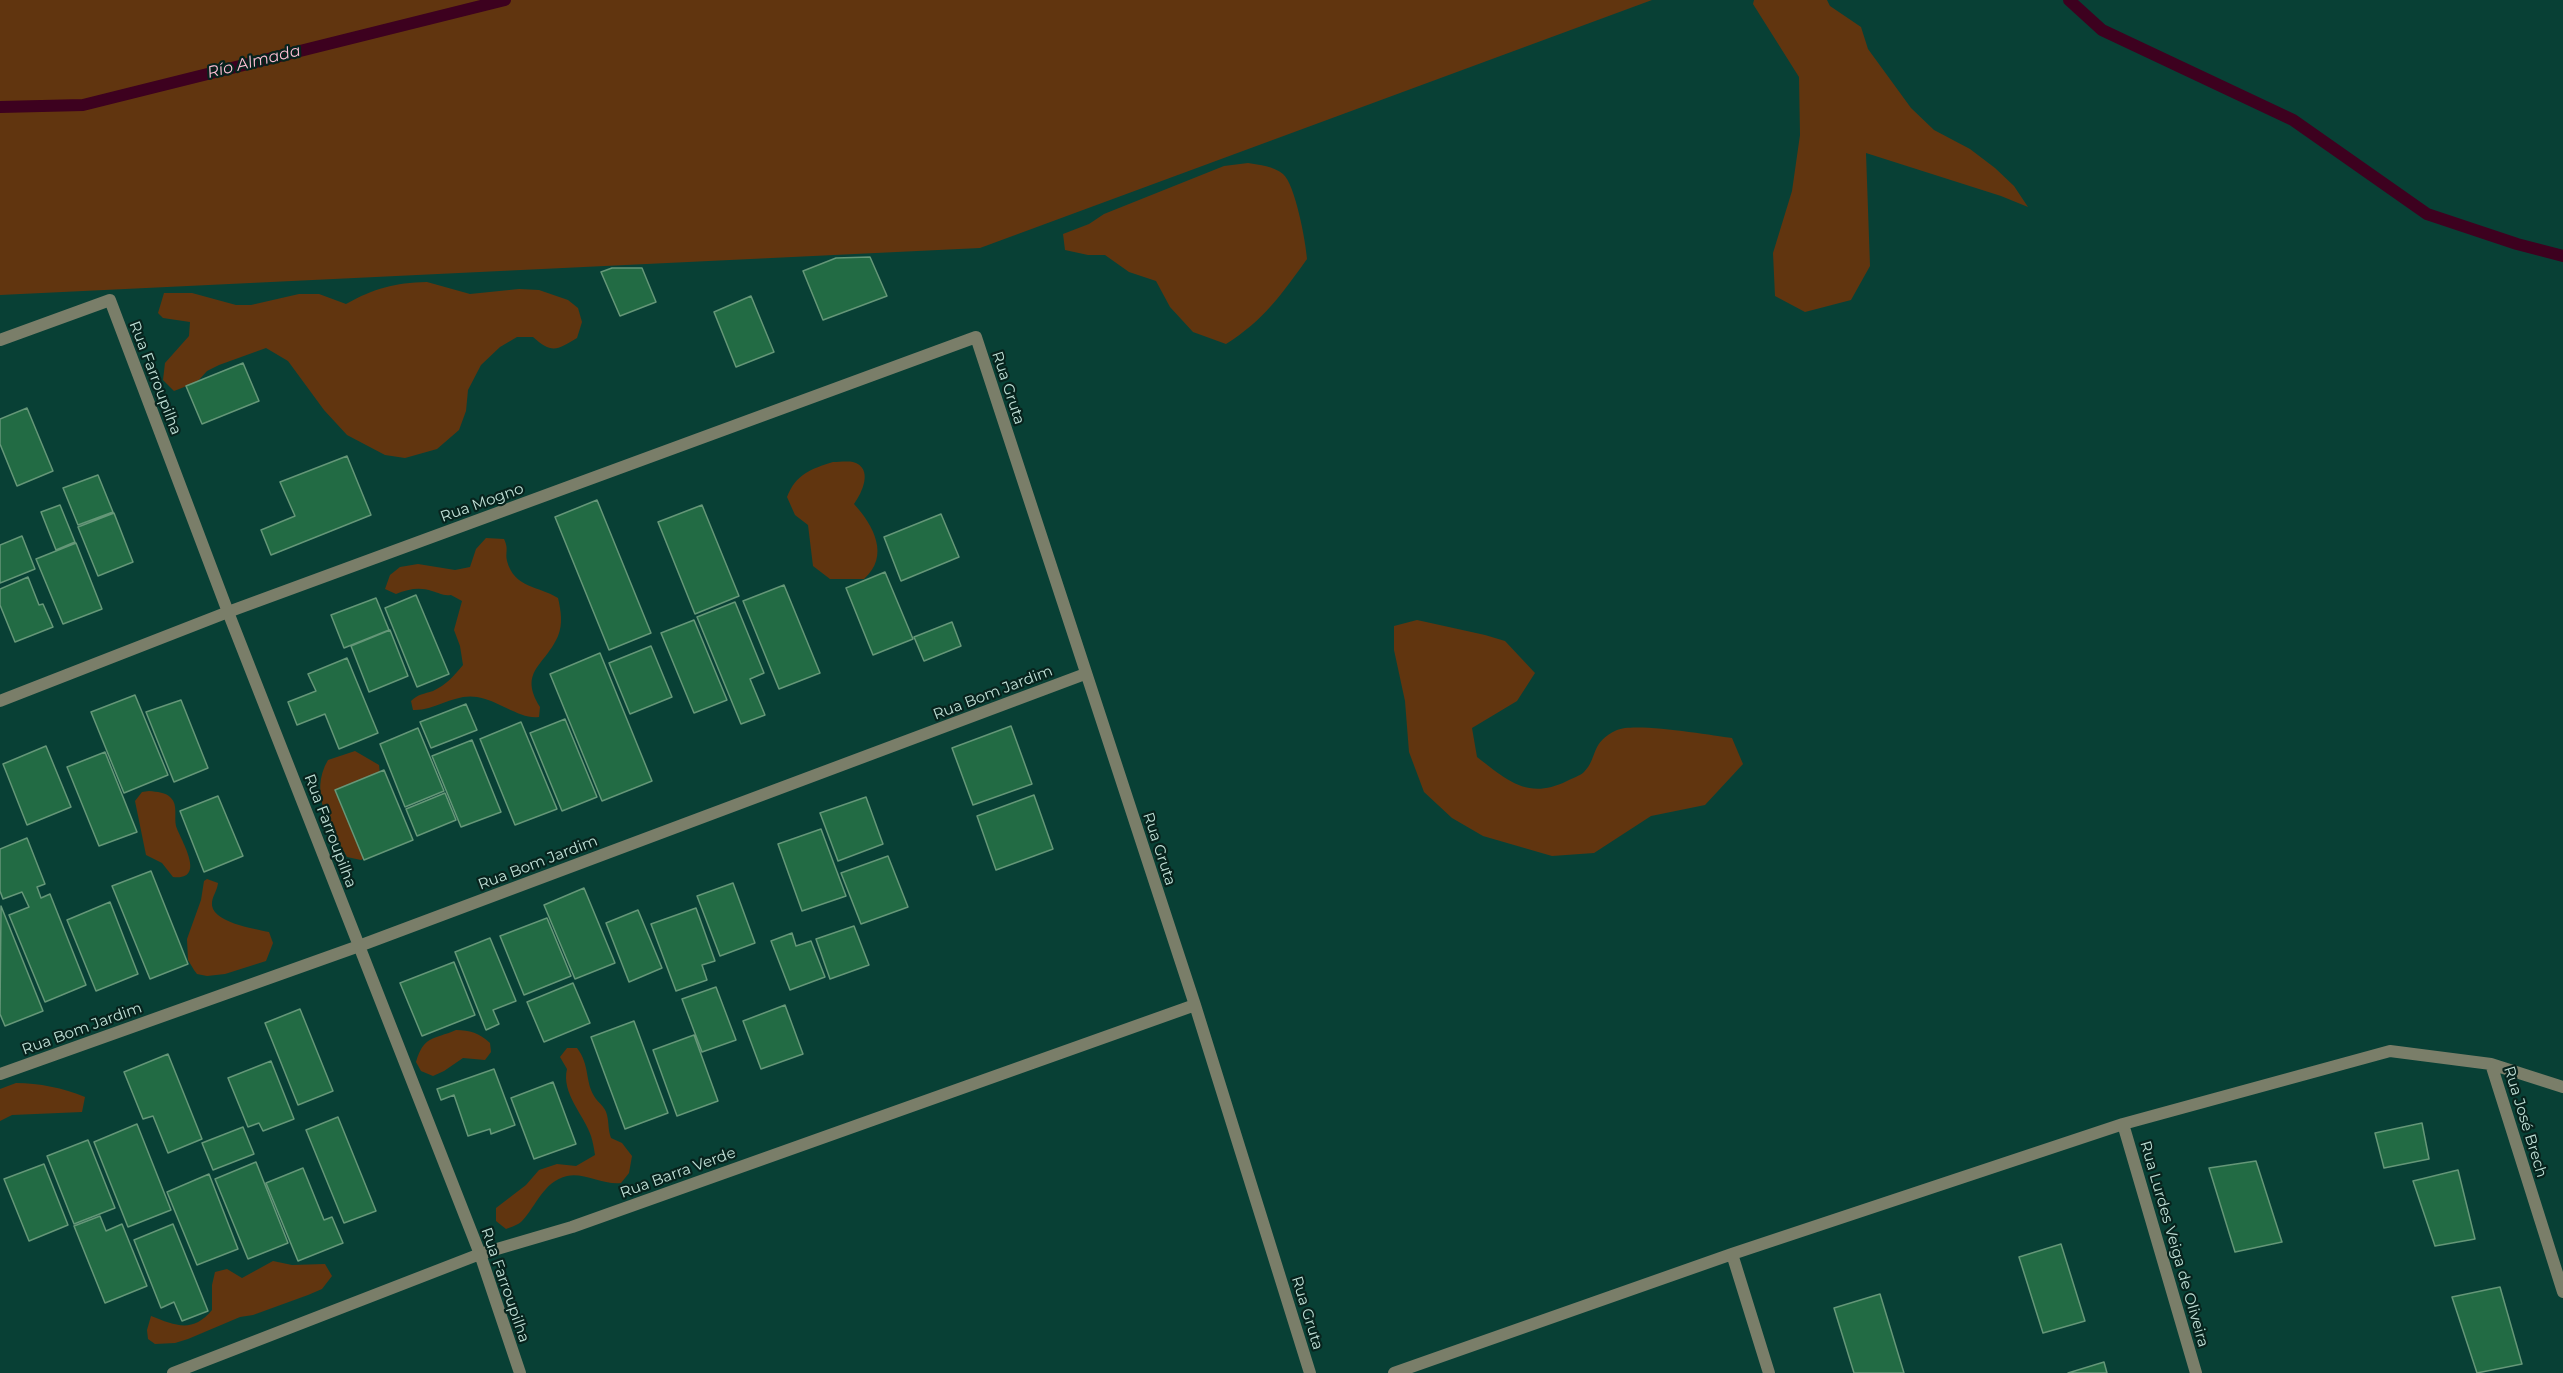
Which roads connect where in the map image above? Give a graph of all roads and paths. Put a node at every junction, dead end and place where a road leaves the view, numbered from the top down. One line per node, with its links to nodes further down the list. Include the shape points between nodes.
1 (976, 337): 3 (street, Rua Mogno); 4 (street, Rua Gruta)
2 (0, 340): 3 (street, Rua Farroupilha, via 110,300)
3 (228, 612): 5 (street, Rua Mogno); 6 (street, Rua Farroupilha)
4 (1085, 674): 6 (street, Rua Bom Jardim); 7 (street, Rua Gruta)
5 (0, 701)
6 (359, 946): 9 (street, Rua Bom Jardim); 12 (street, Rua Farroupilha)
7 (1195, 1005): 12 (street, Rua Barra Verde, via 572,1227); 18 (street, Rua Gruta)
8 (2492, 1064): 10 (street); 11 (street, via 2390,1052); 14 (street, Rua José Brech)
9 (0, 1074)
10 (2563, 1087)
11 (2123, 1124): 13 (street); 20 (street, Rua Lurdes Veiga de Oliveira)
12 (480, 1254): 16 (street, Rua Barra Verde); 17 (street, Rua Farroupilha)
13 (1732, 1254): 15 (street); 19 (street)
14 (2563, 1292)
15 (1399, 1372)
16 (173, 1373)
17 (520, 1373)
18 (1310, 1373)
19 (1769, 1373)
20 (2196, 1373)

